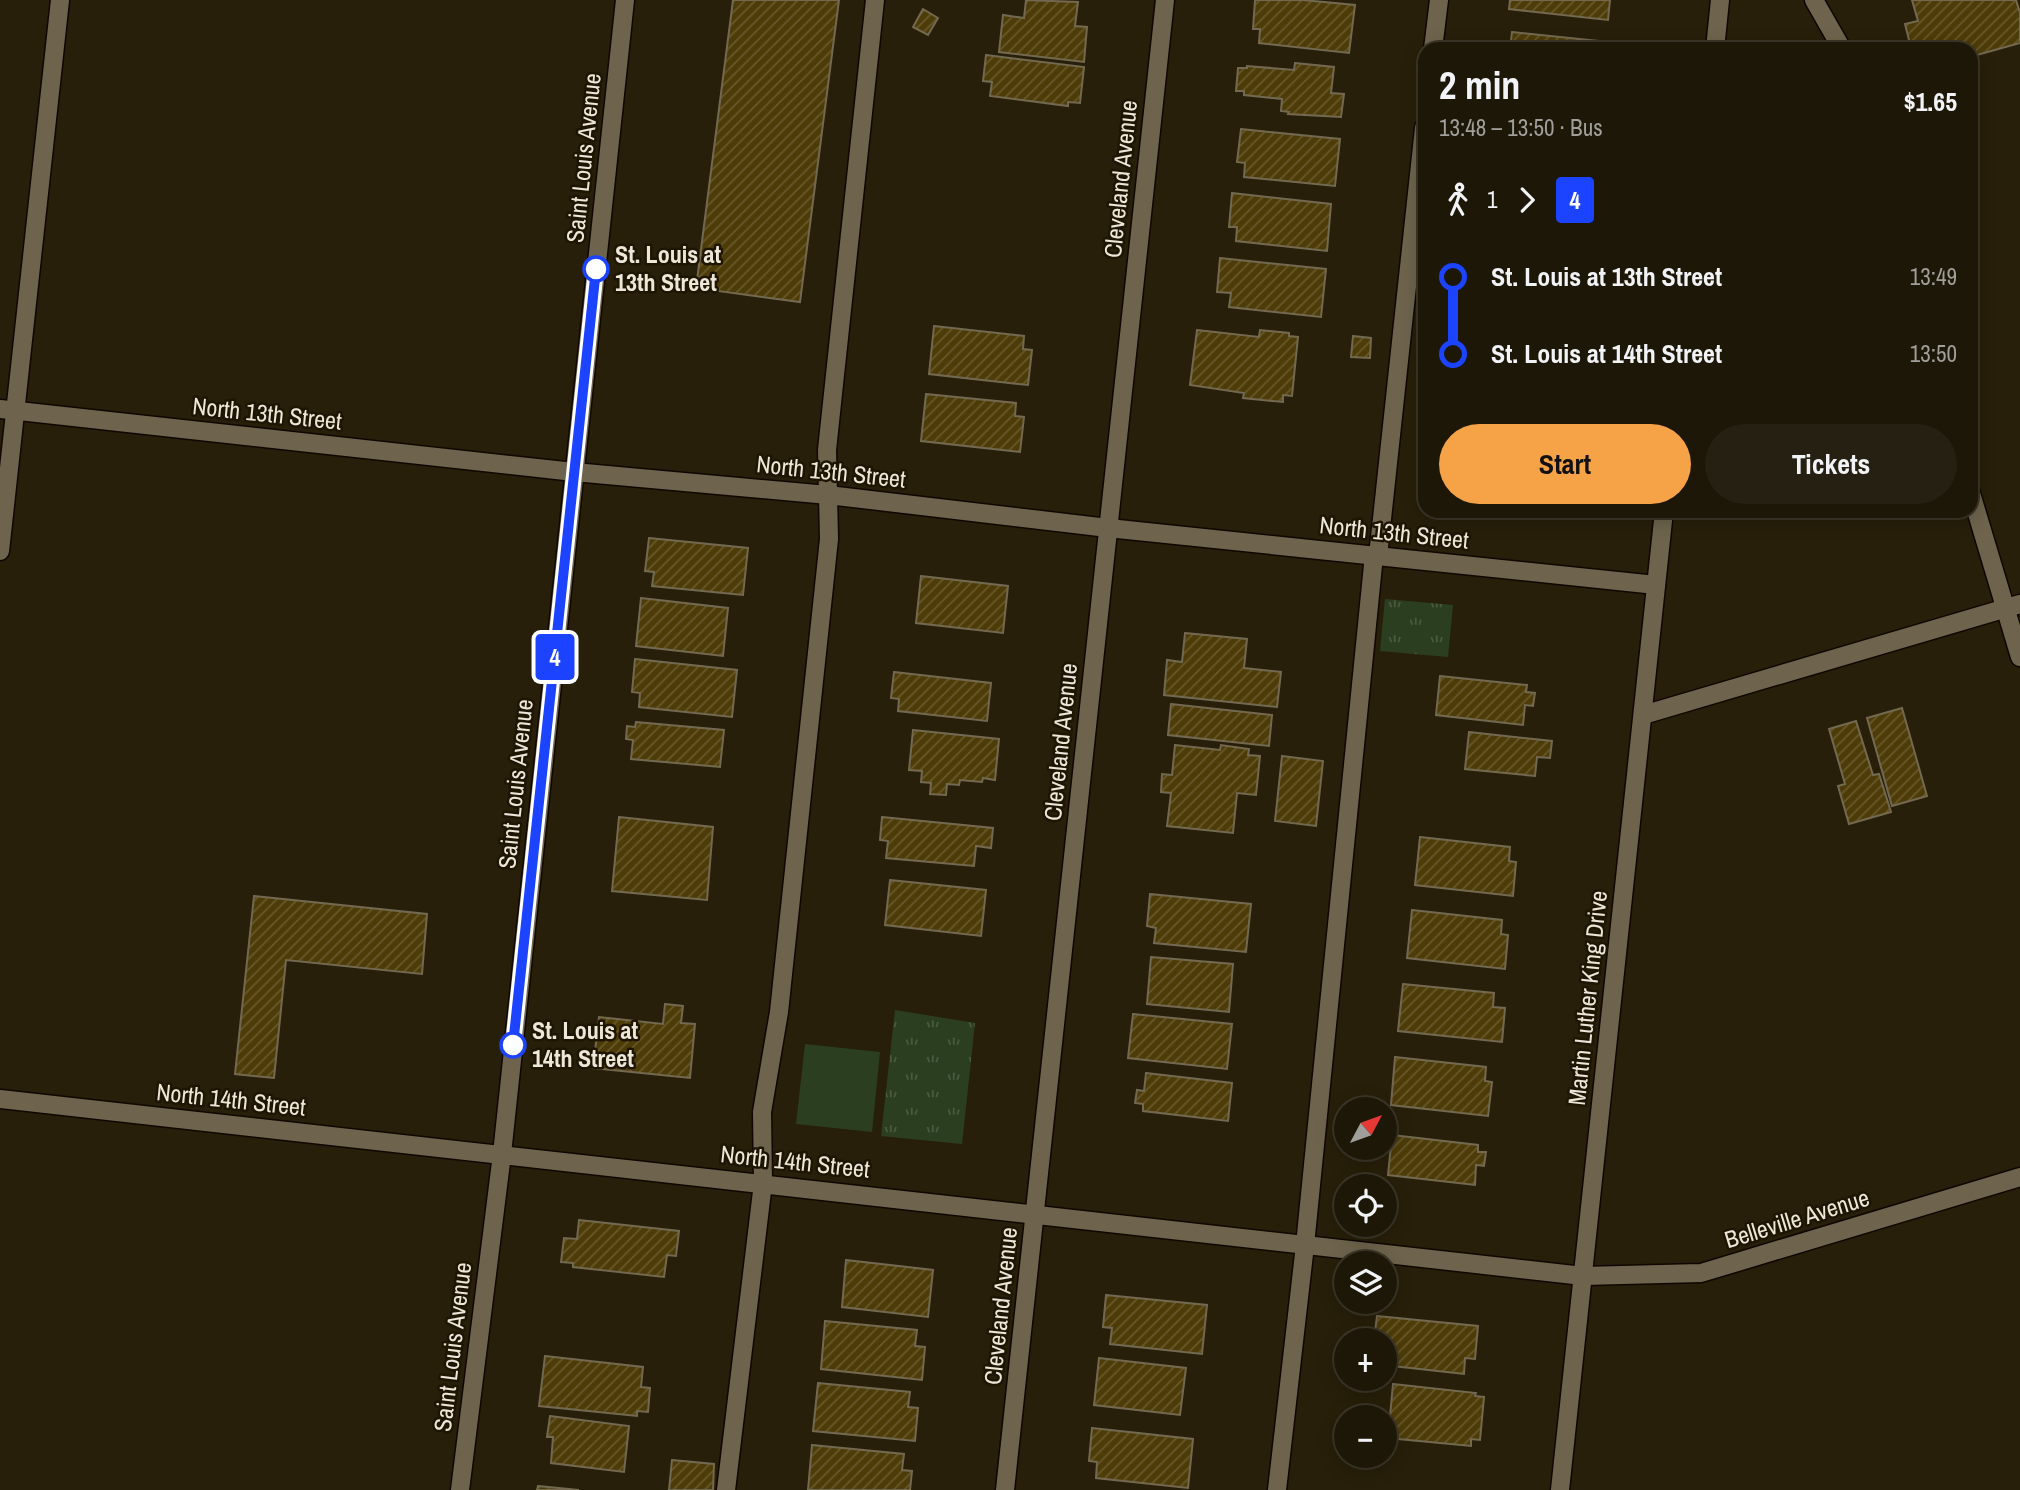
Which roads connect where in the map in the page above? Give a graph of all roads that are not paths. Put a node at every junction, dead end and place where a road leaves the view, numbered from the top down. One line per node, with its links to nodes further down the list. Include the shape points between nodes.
1 (60, 0): 12 (street)
2 (625, 0): 13 (street, Saint Louis Avenue)
3 (875, 0): 14 (street, via 827,450)
4 (1165, 0): 17 (street, Cleveland Avenue)
5 (1439, 0): 8 (street)
6 (1720, 0): 9 (street)
7 (1814, 0): 10 (street)
8 (1434, 42)
9 (1716, 42)
10 (1838, 42)
11 (1418, 182): 19 (street)
12 (7, 410): 13 (street, North 13th Street); 18 (street)
13 (574, 472): 14 (street, North 13th Street); 25 (street, Saint Louis Avenue)
14 (828, 495): 17 (street, North 13th Street); 27 (street, via 828,553 779,1012 762,1112)
15 (1978, 512): 21 (street)
16 (1663, 518): 20 (street, Martin Luther King Drive)
17 (1108, 528): 19 (street, North 13th Street); 28 (street, Cleveland Avenue)
18 (0, 551)
19 (1376, 556): 20 (street, North 13th Street); 29 (street)
20 (1656, 585): 23 (street, Martin Luther King Drive)
21 (2012, 606): 22 (street); 23 (street)
22 (2020, 657)
23 (1643, 715): 30 (street, Martin Luther King Drive)
24 (0, 1099): 25 (street, North 14th Street)
25 (502, 1154): 27 (street, North 14th Street); 31 (street, Saint Louis Avenue)
26 (2020, 1177): 30 (street, Belleville Avenue, via 1701,1273)
27 (763, 1183): 28 (street, North 14th Street); 32 (street)
28 (1035, 1214): 29 (street, North 14th Street); 33 (street, Cleveland Avenue)
29 (1305, 1245): 30 (street, North 14th Street); 34 (street)
30 (1583, 1276): 35 (street, Martin Luther King Drive)
31 (460, 1490)
32 (726, 1490)
33 (1005, 1490)
34 (1277, 1490)
35 (1560, 1490)

